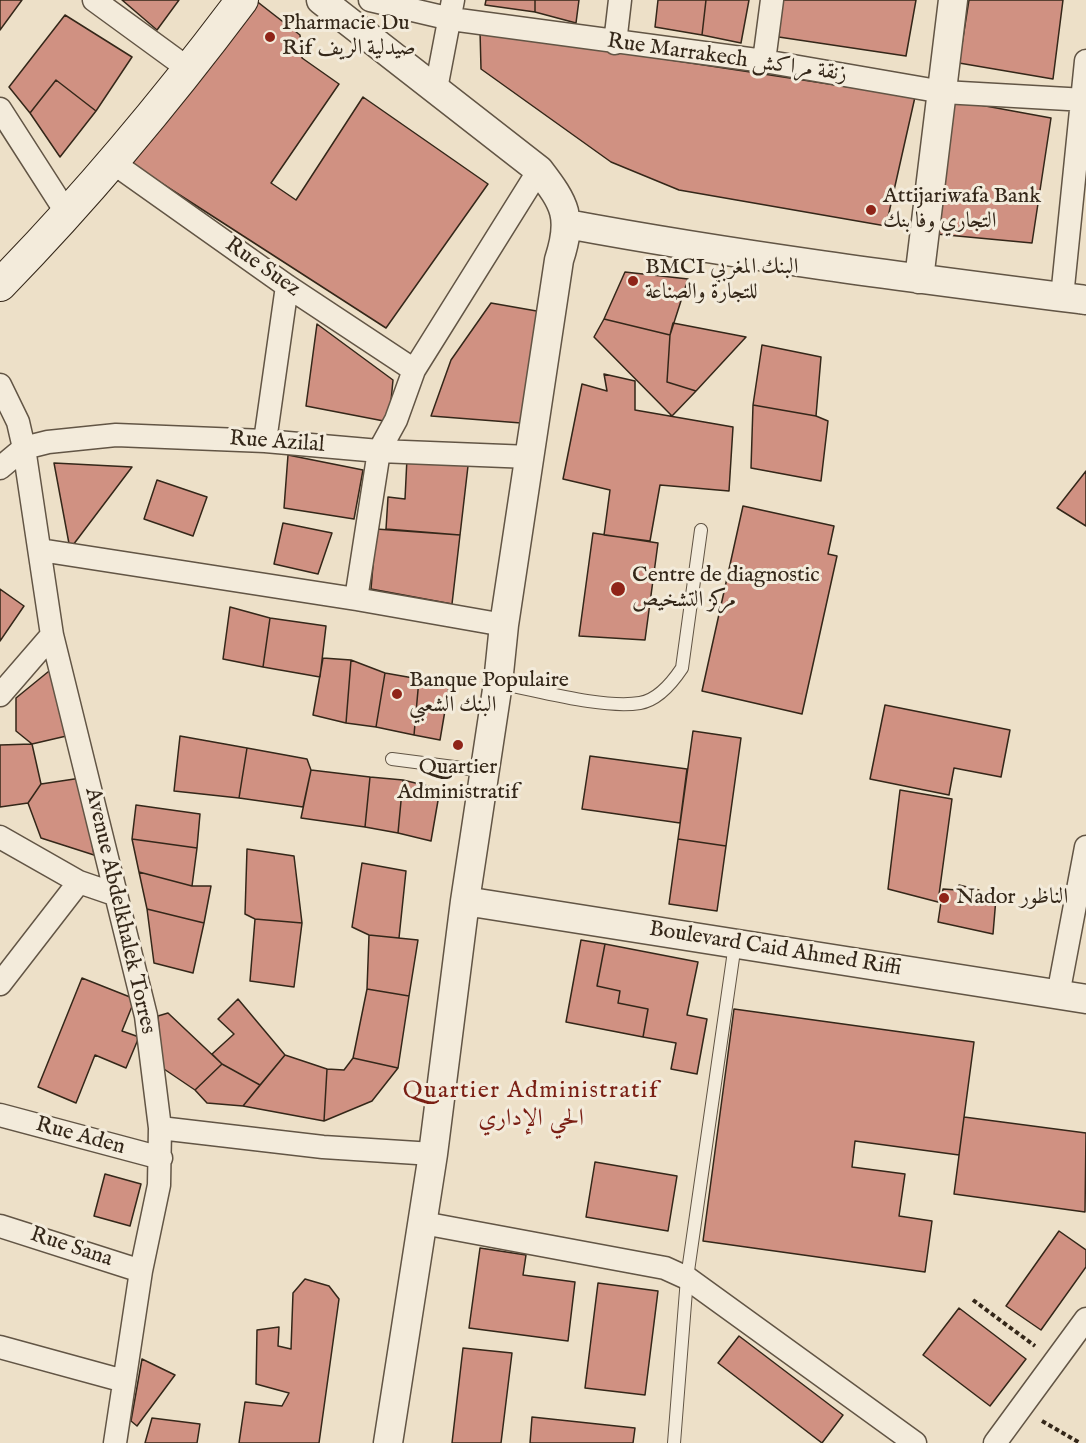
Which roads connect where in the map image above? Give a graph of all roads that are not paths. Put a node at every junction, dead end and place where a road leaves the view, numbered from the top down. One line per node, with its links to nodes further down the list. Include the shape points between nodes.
1 (94, 0): 12 (street)
2 (242, 0): 12 (main road)
3 (321, 0): 13 (street)
4 (370, 0): 8 (street, Rue Marrakech زنقة مراكش)
5 (620, 0): 9 (street)
6 (772, 0): 10 (street)
7 (953, 0): 14 (street)
8 (452, 9): 9 (street, Rue Marrakech زنقة مراكش); 13 (street)
9 (615, 43): 10 (street, Rue Marrakech زنقة مراكش)
10 (764, 61): 14 (street, Rue Marrakech زنقة مراكش)
11 (1086, 61): 15 (street)
12 (190, 70): 17 (main road)
13 (436, 88): 18 (street)
14 (943, 92): 15 (street, Rue Marrakech زنقة مراكش); 21 (street)
15 (1083, 100): 24 (street)
16 (0, 109): 19 (street)
17 (112, 162): 19 (main road); 23 (street, Rue Suez)
18 (539, 170): 20 (street, via 560,197); 25 (street)
19 (68, 215): 22 (main road)
20 (567, 224): 21 (street); 30 (street)
21 (919, 279): 24 (street)
22 (0, 285)
23 (287, 286): 25 (street, Rue Suez); 27 (street)
24 (1074, 299)
25 (414, 370): 29 (street, via 396,420)
26 (0, 385): 28 (street, Avenue Abdelkhalek Torres, via 18,422)
27 (265, 441): 28 (street, Rue Azilal, via 116,435); 29 (street, Rue Azilal)
28 (24, 448): 31 (street); 33 (street, Avenue Abdelkhalek Torres)
29 (379, 451): 30 (street, Rue Azilal); 34 (street)
30 (530, 456): 35 (street)
31 (0, 468)
32 (701, 530): 37 (lane, via 682,668 658,695 642,703 610,703)
33 (40, 550): 34 (street); 36 (street, Avenue Abdelkhalek Torres)
34 (356, 599): 35 (street)
35 (504, 625): 37 (street)
36 (52, 634): 38 (street); 44 (street, Avenue Abdelkhalek Torres)
37 (498, 683): 40 (street)
38 (0, 694)
39 (392, 759): 40 (lane)
40 (485, 771): 45 (street)
41 (0, 837): 43 (street)
42 (1086, 847): 48 (street)
43 (79, 882): 44 (street); 47 (street)
44 (114, 894): 50 (street, Avenue Abdelkhalek Torres, via 146,1016)
45 (465, 901): 46 (street, Boulevard Caid Ahmed Riffi); 51 (street)
46 (735, 944): 48 (street, Boulevard Caid Ahmed Riffi); 56 (lane)
47 (0, 984)
48 (1072, 997)
49 (0, 1115): 52 (street, Rue Aden)
50 (160, 1128): 51 (street, via 323,1148); 52 (street, Avenue Abdelkhalek Torres)
51 (433, 1154): 53 (street)
52 (161, 1158): 55 (street, Avenue Abdelkhalek Torres)
53 (423, 1223): 56 (street, via 654,1266); 61 (street)
54 (0, 1226): 55 (street, Rue Sana)
55 (141, 1271): 59 (street, Avenue Abdelkhalek Torres)
56 (687, 1278): 62 (lane); 63 (street)
57 (1086, 1319): 64 (street)
58 (0, 1347): 59 (street)
59 (124, 1381): 60 (street, Avenue Abdelkhalek Torres)
60 (115, 1443)
61 (388, 1443)
62 (674, 1443)
63 (915, 1443)
64 (995, 1443)

